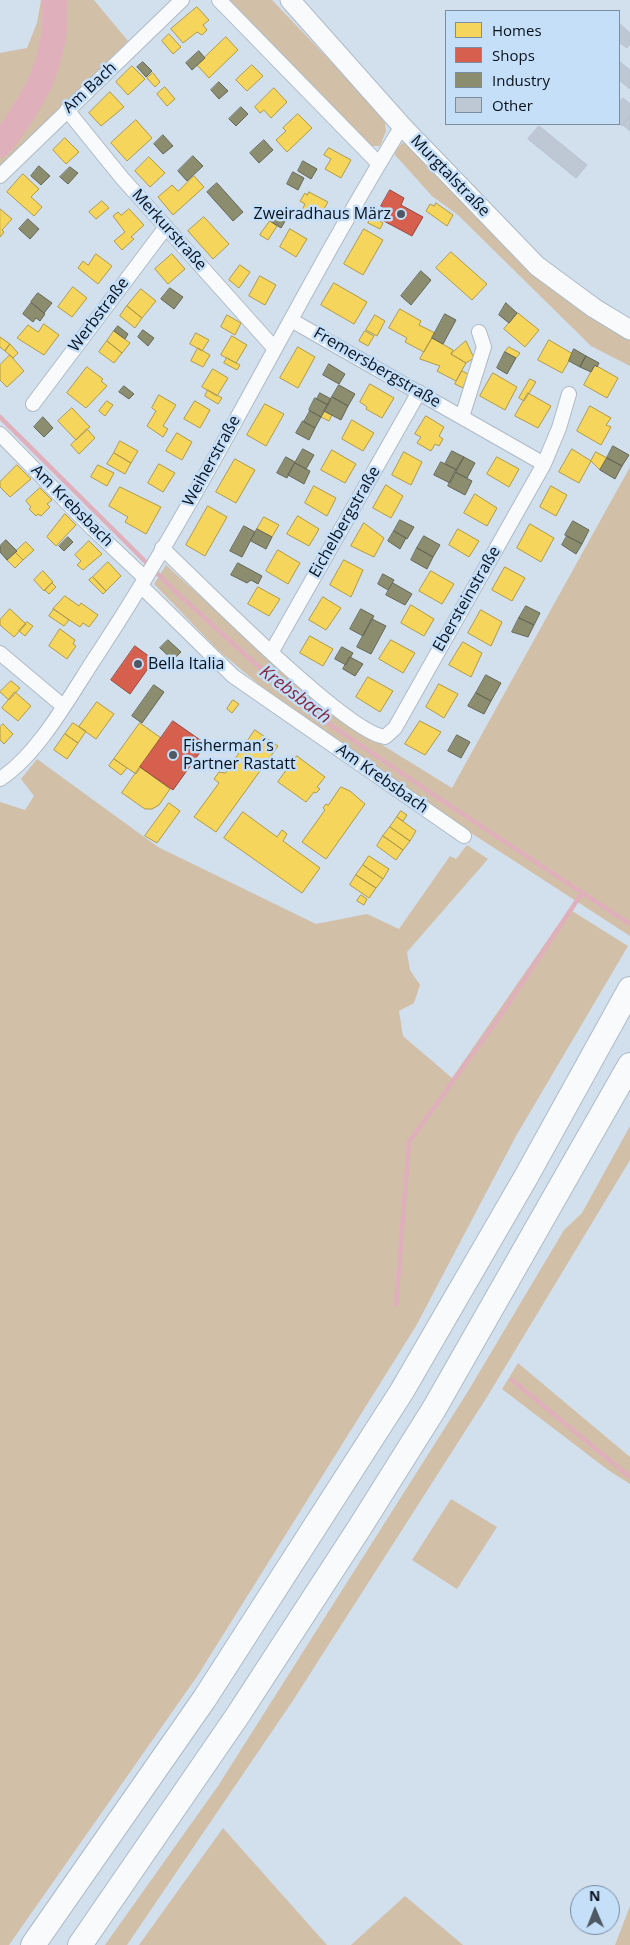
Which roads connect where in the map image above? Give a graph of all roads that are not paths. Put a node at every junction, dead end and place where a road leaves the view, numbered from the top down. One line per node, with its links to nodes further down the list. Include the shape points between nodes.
1 (182, 0): 4 (street, Am Bach)
2 (219, 0): 6 (street)
3 (290, 0): 5 (main road, Murgtalstraße)
4 (67, 110): 7 (street, Am Bach); 8 (street, Merkurstraße)
5 (402, 126): 6 (street, Weiherstraße); 10 (main road, Murgtalstraße, via 537,266)
6 (379, 164): 9 (street, Weiherstraße)
7 (0, 176)
8 (166, 227): 12 (street, Merkurstraße); 15 (street, Werbstraße)
9 (291, 320): 12 (street, Weiherstraße); 13 (street, Fremersbergstraße)
10 (630, 330)
11 (479, 332): 16 (street, Fremersbergstraße, via 484,347)
12 (275, 348): 19 (street, Weiherstraße)
13 (419, 392): 16 (street, Fremersbergstraße); 21 (street, Eichelbergstraße)
14 (569, 394): 18 (street)
15 (33, 404)
16 (462, 417): 18 (street, Fremersbergstraße)
17 (0, 434): 20 (street, Am Krebsbach, via 93,529)
18 (544, 464): 21 (street, Ebersteinstraße, via 390,734 378,736 355,722 317,694)
19 (162, 548): 20 (street, Weiherstraße); 21 (street)
20 (147, 575): 23 (street, Weiherstraße); 25 (street, Am Krebsbach, via 232,676)
21 (272, 652)
22 (0, 654): 23 (street)
23 (63, 706): 24 (street, Weiherstraße, via 30,753)
24 (0, 779)
25 (464, 836)
26 (630, 989): 28 (highway, via 526,1177 402,1390 210,1690)
27 (630, 1065): 29 (highway, via 434,1409 238,1715)
28 (33, 1945)
29 (80, 1945)

